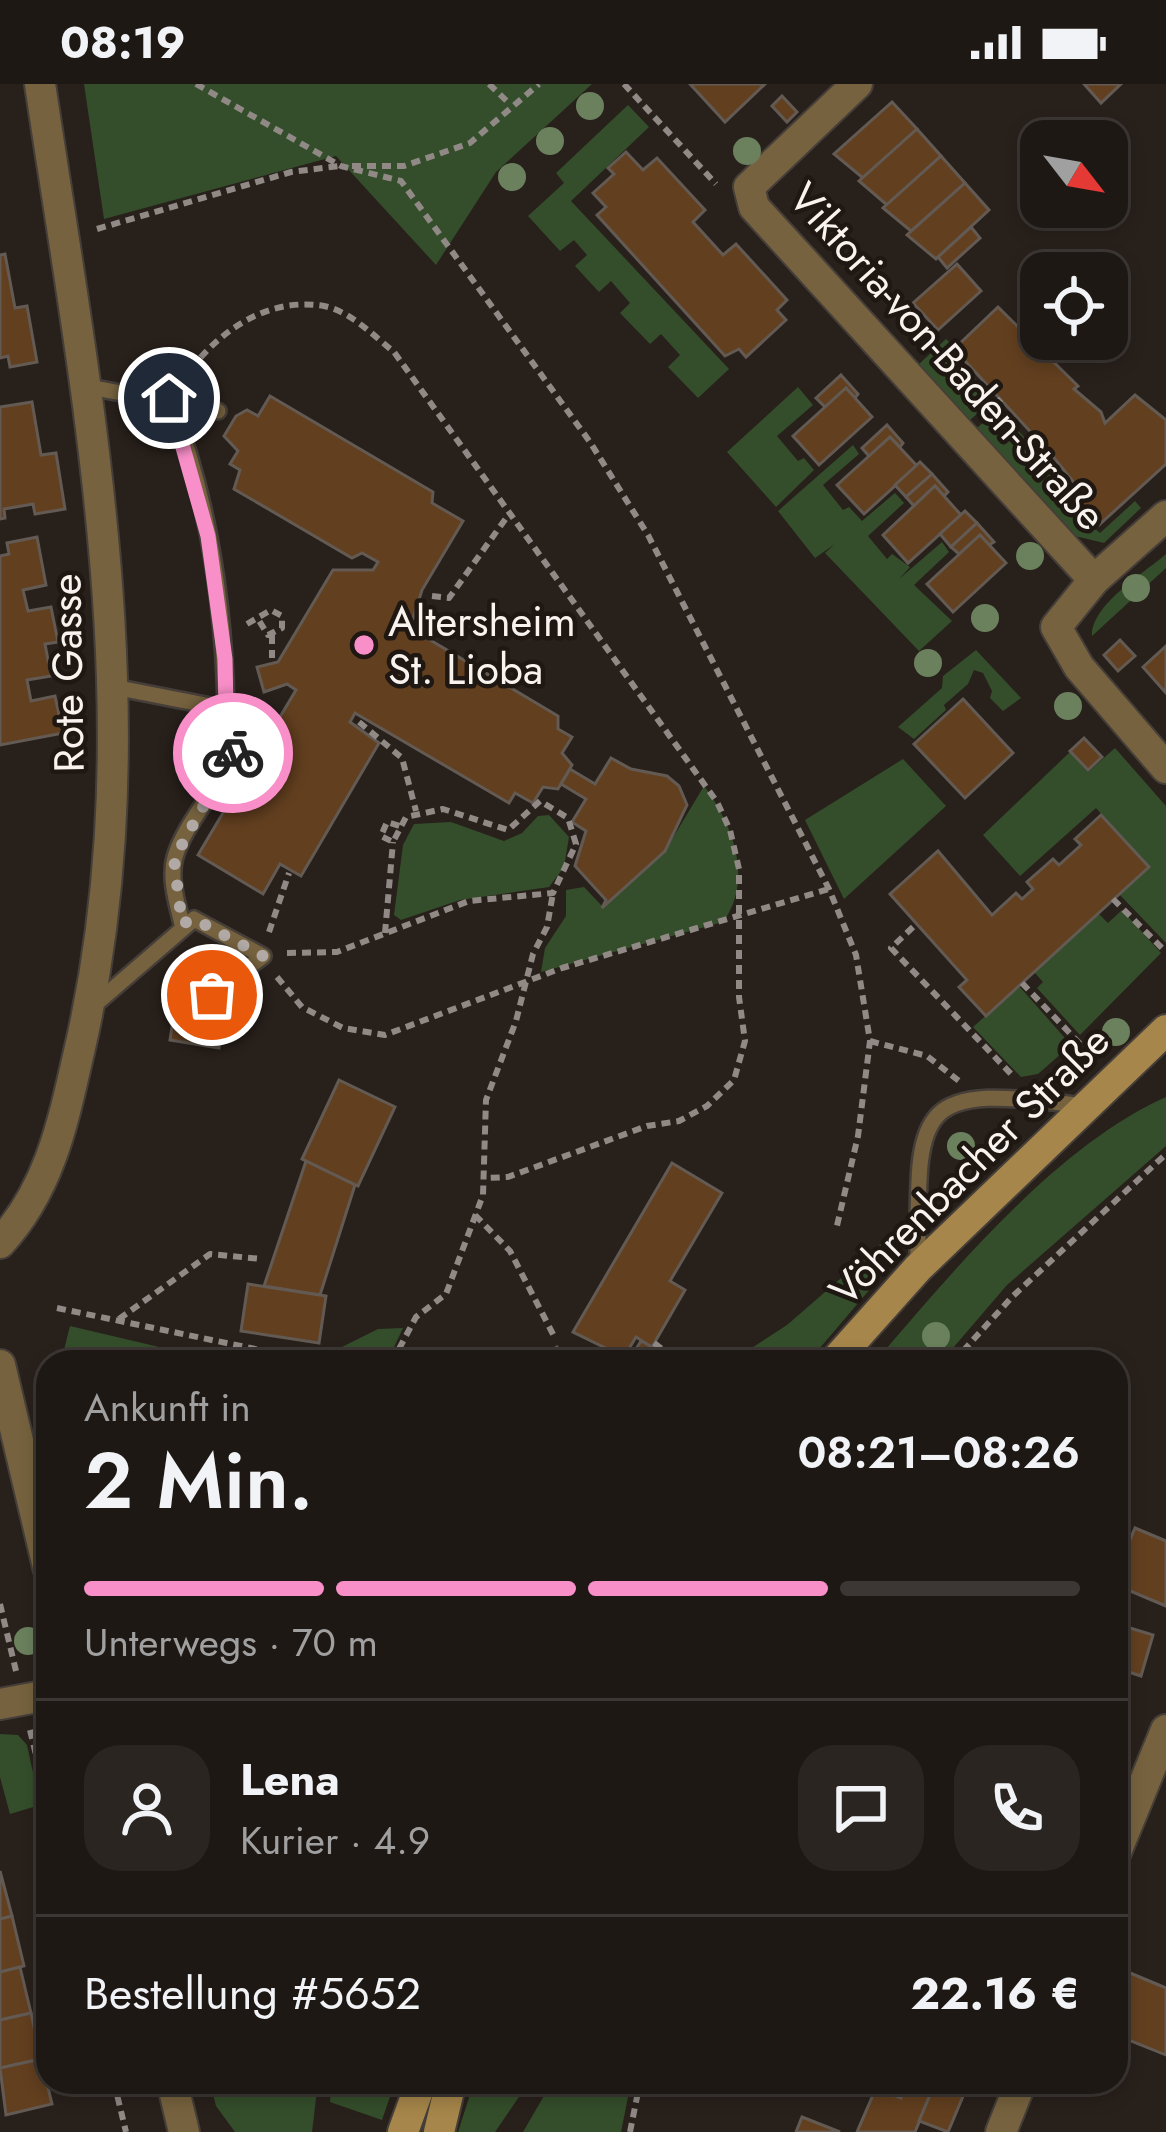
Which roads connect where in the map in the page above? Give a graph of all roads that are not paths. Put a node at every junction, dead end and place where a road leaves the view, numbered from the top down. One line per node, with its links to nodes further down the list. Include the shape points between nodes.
1 (40, 84): 3 (street, Rote Gasse)
2 (856, 84): 7 (street, Viktoria-von-Baden-Straße, via 749,187 754,207)
3 (89, 387): 4 (lane); 8 (street, Rote Gasse)
4 (169, 398): 5 (lane); 9 (lane, via 208,536)
5 (218, 411)
6 (1166, 516): 7 (street)
7 (1094, 580): 10 (street, via 1056,627 1079,667)
8 (114, 686): 9 (lane); 13 (street, Rote Gasse, via 109,854)
9 (226, 709): 11 (lane, via 235,728 232,754 174,859)
10 (1166, 768)
11 (182, 924): 12 (lane, via 194,919 263,956); 13 (lane)
12 (212, 995)
13 (89, 1009): 16 (street, Rote Gasse, via 60,1135 36,1198)
14 (1166, 1030): 15 (street, Vöhrenbacher Straße)
15 (1086, 1107): 17 (street, Vöhrenbacher Straße); 17 (lane, via 972,1098 928,1123 920,1146)
16 (0, 1243)
17 (918, 1268): 18 (street, Vöhrenbacher Straße)
18 (846, 1350)
19 (0, 1365): 20 (street)
20 (36, 1516)
21 (36, 1697): 22 (street)
22 (0, 1704)
23 (1166, 1730): 24 (street)
24 (1128, 1823)
25 (175, 2094): 29 (street)
26 (417, 2094): 30 (street)
27 (449, 2094): 31 (street)
28 (1017, 2094): 32 (street)
29 (184, 2132)
30 (403, 2132)
31 (440, 2132)
32 (1001, 2132)

